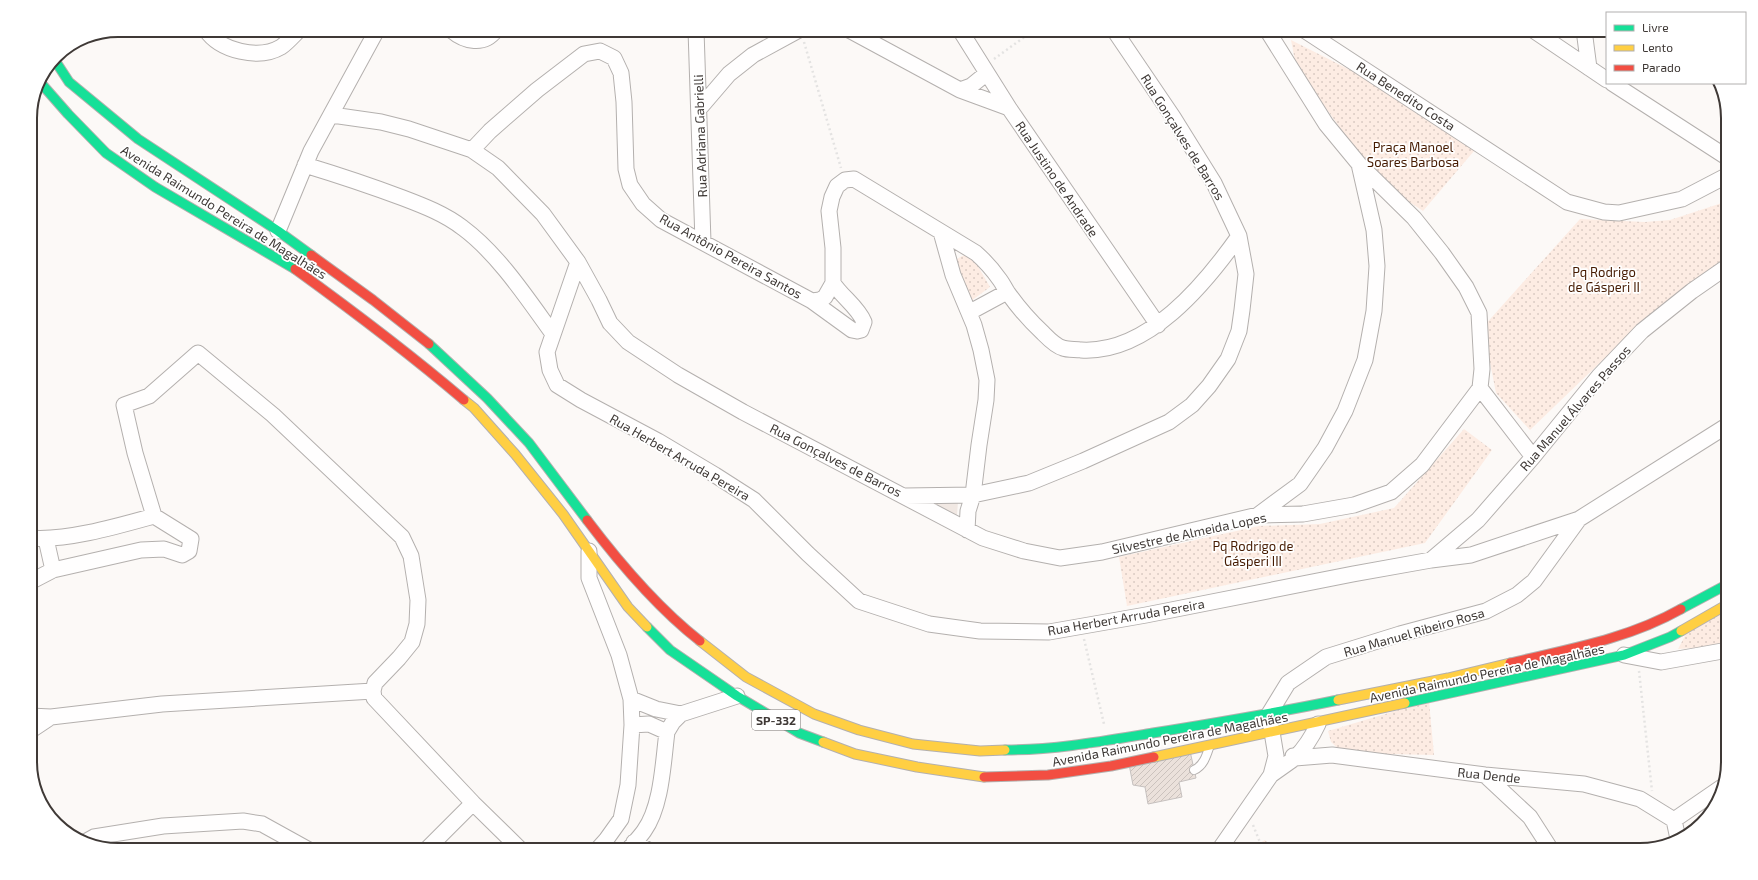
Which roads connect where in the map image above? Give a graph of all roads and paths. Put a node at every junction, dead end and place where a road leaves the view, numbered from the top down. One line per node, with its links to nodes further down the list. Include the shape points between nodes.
1 (215, 37): 2 (street, via 226,46 260,54 281,47)
2 (292, 37)
3 (373, 37): 26 (street)
4 (462, 37): 5 (street, via 470,41 480,41)
5 (488, 37)
6 (696, 37): 25 (street, Rua Adriana Gabrielli)
7 (794, 37): 25 (street, via 752,55 729,74)
8 (802, 37): 32 (path)
9 (862, 37): 23 (street)
10 (965, 37): 19 (street, Rua Justino de Andrade)
11 (1026, 37): 19 (path)
12 (1119, 37): 35 (street, Rua Gonçalves de Barros, via 1174,117 1210,177)
13 (1271, 37): 29 (street, via 1326,124)
14 (1315, 37): 31 (street, Rua Benedito Costa, via 1567,202 1604,212 1619,213 1682,199)
15 (1543, 37): 18 (street)
16 (1585, 37): 18 (street)
17 (57, 64): 33 (main road, Avenida Raimundo Pereira de Magalhães / SP-332, via 69,82 138,139)
18 (1589, 68): 20 (street)
19 (986, 70): 23 (street, via 971,86); 24 (street, Rua Justino de Andrade)
20 (1606, 79)
21 (1614, 84): 28 (street)
22 (43, 86): 58 (main road, Avenida Raimundo Pereira de Magalhães / SP-332, via 106,153 156,187 288,264 344,304 474,408 563,514)
23 (960, 90): 24 (street)
24 (1009, 108): 43 (street, Rua Justino de Andrade)
25 (699, 109): 36 (street, Rua Adriana Gabrielli)
26 (332, 115): 27 (street, Rua Gonçalves de Barros, via 395,125); 30 (street)
27 (472, 150): 36 (street, Rua Antônio Pereira Santos, via 490,130 537,90 584,54 600,51 614,58 622,73 626,169 630,185 643,204 661,220); 37 (street, Rua Gonçalves de Barros, via 498,168 543,214)
28 (1721, 153)
29 (1359, 164): 45 (street, via 1414,218 1466,287 1479,313 1482,369); 48 (street, via 1374,230 1377,266 1374,311 1366,353 1345,411)
30 (306, 165): 33 (street); 44 (street, via 368,185 442,214 463,228 503,268)
31 (1721, 179)
32 (845, 180): 34 (street, via 854,179); 39 (street, via 837,186 829,211)
33 (278, 231): 81 (main road, Avenida Raimundo Pereira de Magalhães / SP-332, via 373,300 442,355 529,443 611,552 652,596 692,635 746,677 814,714 859,730 913,744 980,751 1030,750)
34 (941, 232): 40 (street, via 976,253 989,266); 42 (street, via 953,275)
35 (1240, 236): 43 (street, via 1207,279); 49 (street, Rua Gonçalves de Barros, via 1246,274 1239,331 1228,359 1192,405 1169,422 1083,461 1029,483)
36 (703, 242): 41 (street, Rua Antônio Pereira Santos)
37 (578, 262): 44 (street, Rua Herbert Arruda Pereira); 50 (street, Rua Gonçalves de Barros, via 610,323 628,342 678,375 743,412)
38 (1721, 271): 47 (street, Rua Manuel Álvares Passos, via 1692,290 1642,331 1599,376)
39 (833, 283): 41 (street, Rua Antônio Pereira Santos, via 825,297); 41 (street, via 839,293 862,316 864,322 861,330 852,330)
40 (1007, 292): 42 (street); 43 (street, via 1027,317 1063,348 1104,349)
41 (812, 301)
42 (970, 312): 49 (street, via 987,380)
43 (1158, 325)
44 (553, 334): 64 (street, Rua Herbert Arruda Pereira, via 547,352 550,370 558,385 754,500 859,601 929,624 980,631 1049,632)
45 (1480, 388): 47 (street); 51 (street, Silvestre de Almeida Lopes, via 1422,465 1391,492 1354,505)
46 (1721, 429): 54 (street, Rua Manuel Ribeiro Rosa)
47 (1533, 457): 59 (street, Rua Manuel Álvares Passos, via 1478,520)
48 (1300, 484): 51 (street, via 1298,501); 52 (street)
49 (973, 495): 50 (street, Rua Gonçalves de Barros); 55 (street, via 968,511)
50 (904, 496): 55 (street, Silvestre de Almeida Lopes)
51 (1303, 514): 52 (street, Silvestre de Almeida Lopes)
52 (1258, 515): 55 (street, Silvestre de Almeida Lopes, via 1102,552 1060,558 1024,551)
53 (154, 516): 57 (street); 60 (street, via 191,539 189,552 182,555 164,549 141,550); 68 (street, via 124,405 149,396 198,353 273,415 402,537 411,556 418,600 418,624 412,642 375,683)
54 (1579, 519): 59 (street, Rua Herbert Arruda Pereira, via 1471,555); 73 (street, Rua Manuel Ribeiro Rosa, via 1534,581 1517,595 1486,612 1400,634 1326,657 1288,683)
55 (967, 530)
56 (37, 538): 57 (street)
57 (46, 539): 60 (street)
58 (589, 551): 69 (main road, Avenida Raimundo Pereira de Magalhães / SP-332, via 628,607 670,650); 70 (street, via 589,578 619,655)
59 (1431, 560): 64 (street, Rua Herbert Arruda Pereira)
60 (53, 570): 61 (street)
61 (37, 578)
62 (1721, 588): 65 (main road, Avenida Raimundo Pereira de Magalhães / SP-332, via 1662,620)
63 (1721, 608): 67 (main road, Avenida Raimundo Pereira de Magalhães / SP-332)
64 (1081, 627): 81 (path)
65 (1607, 640): 67 (street); 71 (main road, Avenida Raimundo Pereira de Magalhães / SP-332, via 1448,678)
66 (1721, 651): 67 (street, via 1662,662)
67 (1631, 657): 76 (main road, Avenida Raimundo Pereira de Magalhães / SP-332); 92 (path)
68 (373, 692): 75 (street, via 162,704); 91 (street, via 374,698)
69 (736, 696): 72 (street); 85 (main road, Avenida Raimundo Pereira de Magalhães / SP-332, via 799,733 855,754 917,767 984,777 1048,775)
70 (631, 699): 72 (street, via 656,709); 77 (street)
71 (1315, 705): 73 (main road, Avenida Raimundo Pereira de Magalhães / SP-332); 76 (street)
72 (681, 714): 79 (street)
73 (1269, 714): 80 (street); 81 (main road, Avenida Raimundo Pereira de Magalhães / SP-332)
74 (37, 716): 75 (street)
75 (51, 717): 78 (street)
76 (1318, 724): 80 (main road, Avenida Raimundo Pereira de Magalhães / SP-332); 83 (street, via 1323,746); 84 (street, via 1312,738)
77 (632, 725): 79 (street, via 649,724); 100 (street, via 628,785 621,819)
78 (37, 726)
79 (667, 732): 101 (street, via 658,798 645,831)
80 (1272, 733): 82 (main road, Avenida Raimundo Pereira de Magalhães / SP-332); 84 (street, via 1282,747); 88 (street, via 1276,756)
81 (1108, 740)
82 (1209, 746): 85 (main road, Avenida Raimundo Pereira de Magalhães / SP-332); 86 (lane, via 1201,766)
83 (1332, 755): 84 (street, Rua Dende); 89 (street, Rua Dende)
84 (1296, 758): 88 (street)
85 (1111, 766): 87 (lane)
86 (1194, 770)
87 (1124, 772)
88 (1271, 775): 93 (street)
89 (1486, 775): 92 (street, Rua Dende, via 1584,784 1632,796); 104 (street, via 1530,817)
90 (1716, 791): 94 (street)
91 (473, 803): 98 (street); 99 (street)
92 (1653, 806): 94 (street, Rua Dende)
93 (1247, 811): 102 (street); 103 (path)
94 (1674, 820): 95 (street)
95 (1677, 834)
96 (92, 839): 97 (street, via 162,826 243,821 262,824)
97 (296, 843)
98 (433, 843)
99 (514, 843)
100 (603, 843)
101 (634, 843)
102 (1224, 843)
103 (1261, 843)
104 (1547, 843)

